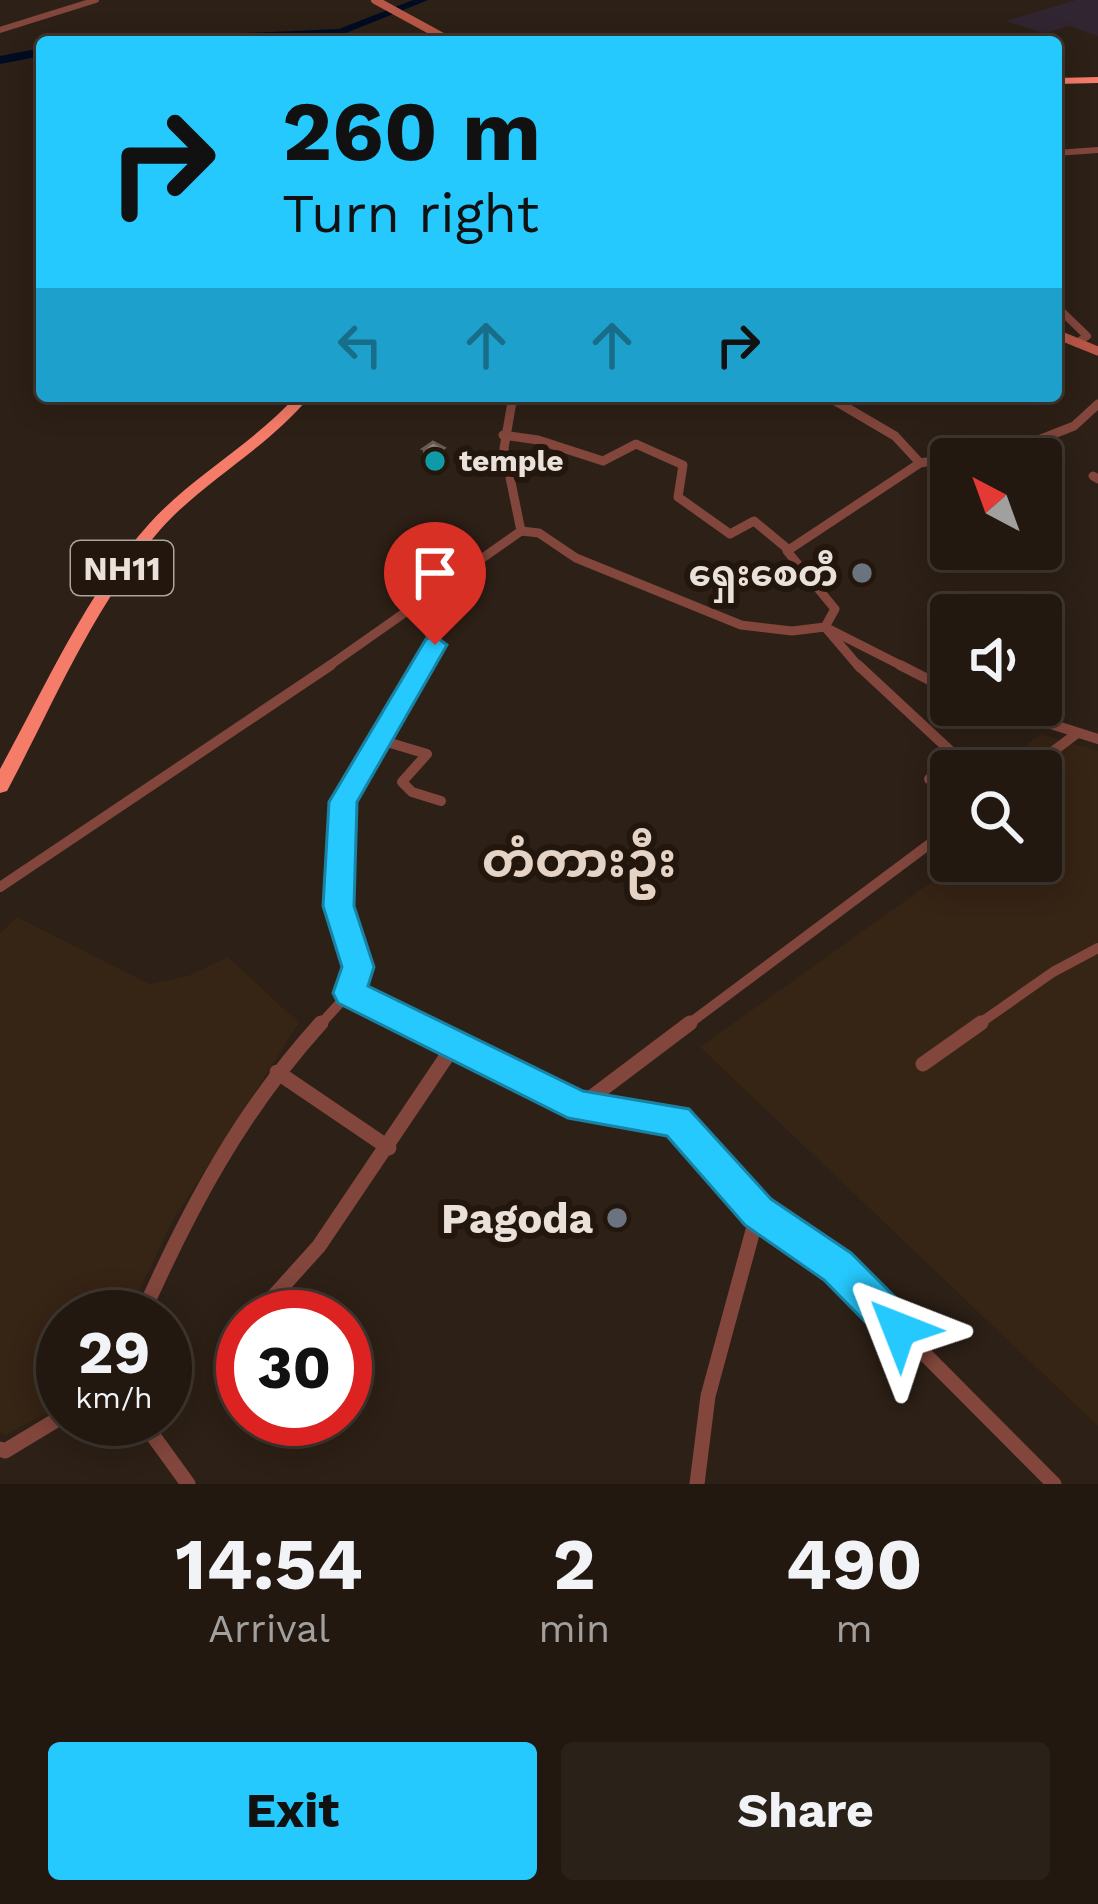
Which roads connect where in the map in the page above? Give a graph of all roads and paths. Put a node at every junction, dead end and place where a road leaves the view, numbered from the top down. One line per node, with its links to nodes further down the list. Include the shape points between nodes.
1 (96, 0): 3 (street)
2 (379, 2): 4 (street)
3 (0, 30)
4 (442, 36)
5 (1098, 80): 6 (highway)
6 (1062, 81)
7 (1098, 150): 8 (street)
8 (1062, 152)
9 (1062, 312): 11 (street, via 1087,336)
10 (1062, 337): 11 (street)
11 (1077, 343): 12 (street)
12 (1098, 351)
13 (298, 402): 30 (highway, NH11, via 159,522 126,562)
14 (511, 402): 17 (street)
15 (837, 402): 18 (street, via 895,436)
16 (1098, 404): 18 (street, via 1074,426 1018,448)
17 (503, 435): 19 (street); 20 (street, via 603,461 636,444 683,465 679,497 730,534 754,520)
18 (920, 463): 20 (street)
19 (521, 531): 21 (street); 22 (street, via 741,625)
20 (789, 550): 22 (street, via 835,609)
21 (416, 608): 26 (street, via 435,645); 33 (street)
22 (825, 626): 23 (street); 28 (street, via 877,688)
23 (930, 680)
24 (1053, 726): 25 (street)
25 (1076, 734): 27 (street); 29 (street)
26 (376, 739): 31 (street, via 427,754 402,782); 35 (street, via 343,802 339,906 358,967)
27 (1098, 739)
28 (949, 750)
29 (1055, 750)
30 (0, 786)
31 (441, 801)
32 (930, 844): 39 (street)
33 (0, 886)
34 (1098, 948): 37 (street)
35 (349, 993): 36 (street); 38 (street)
36 (455, 1045): 39 (street); 40 (street)
37 (923, 1064)
38 (278, 1072): 40 (street); 42 (street, via 186,1216)
39 (580, 1106): 41 (street, via 676,1121)
40 (388, 1148): 43 (street)
41 (758, 1212): 48 (street, via 708,1396); 49 (street, via 838,1267)
42 (153, 1290)
43 (279, 1290)
44 (36, 1432): 46 (street)
45 (161, 1446): 47 (street)
46 (2, 1453)
47 (188, 1484)
48 (697, 1484)
49 (1054, 1484)

